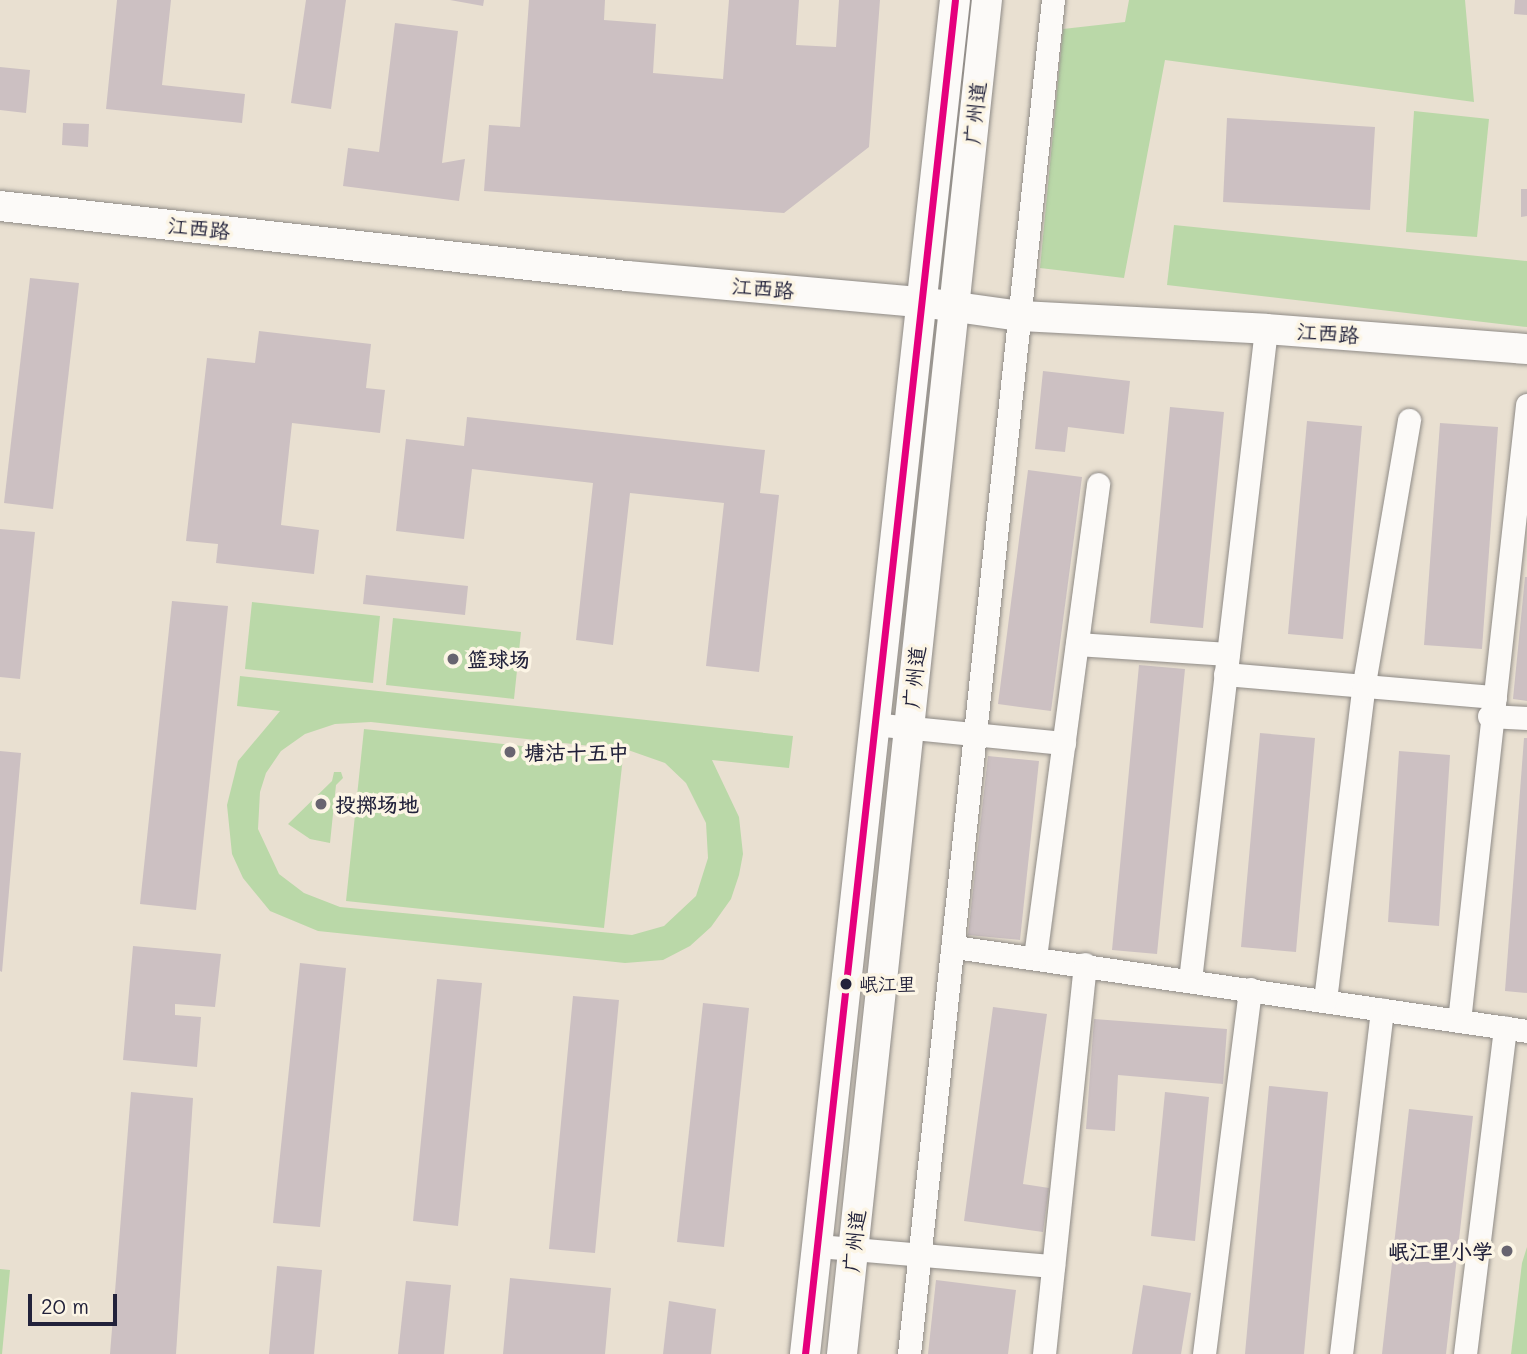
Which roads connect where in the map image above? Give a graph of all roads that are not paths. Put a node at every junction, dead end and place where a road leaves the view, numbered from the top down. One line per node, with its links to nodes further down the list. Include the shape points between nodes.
1 (955, 0): 5 (street, 广州道)
2 (987, 0): 6 (street, 广州道)
3 (1053, 0): 7 (street)
4 (0, 206): 5 (street, 江西路, via 627,276)
5 (921, 302): 6 (street, 江西路); 19 (street, 广州道)
6 (954, 306): 7 (street, 江西路); 20 (street, 广州道)
7 (1021, 317): 8 (street, 江西路); 21 (street)
8 (1266, 328): 9 (street, 江西路); 15 (street)
9 (1527, 349)
10 (1527, 405): 13 (street)
11 (1409, 420): 16 (street)
12 (1098, 484): 14 (street)
13 (1519, 538): 17 (street)
14 (1077, 644): 15 (street); 22 (street)
15 (1227, 664): 16 (street); 26 (street)
16 (1363, 689): 17 (street); 28 (street)
17 (1492, 707): 18 (street); 30 (street)
18 (1527, 719)
19 (873, 724): 20 (street); 32 (street, 广州道)
20 (909, 727): 21 (street); 33 (street, 广州道)
21 (979, 734): 22 (street); 23 (street)
22 (1064, 743): 24 (street)
23 (955, 947): 24 (street); 34 (street)
24 (1035, 957): 25 (street)
25 (1085, 964): 26 (street); 35 (street)
26 (1190, 980): 27 (street)
27 (1250, 989): 28 (street); 40 (street)
28 (1325, 1000): 29 (street)
29 (1382, 1009): 30 (street); 41 (street)
30 (1459, 1021): 31 (street)
31 (1516, 1029): 42 (street)
32 (818, 1246): 33 (street); 36 (street, 广州道)
33 (853, 1250): 34 (street); 37 (street, 广州道)
34 (920, 1255): 35 (street); 38 (street)
35 (1054, 1266): 39 (street)
36 (805, 1354)
37 (842, 1354)
38 (909, 1354)
39 (1044, 1354)
40 (1204, 1354)
41 (1341, 1354)
42 (1465, 1354)

